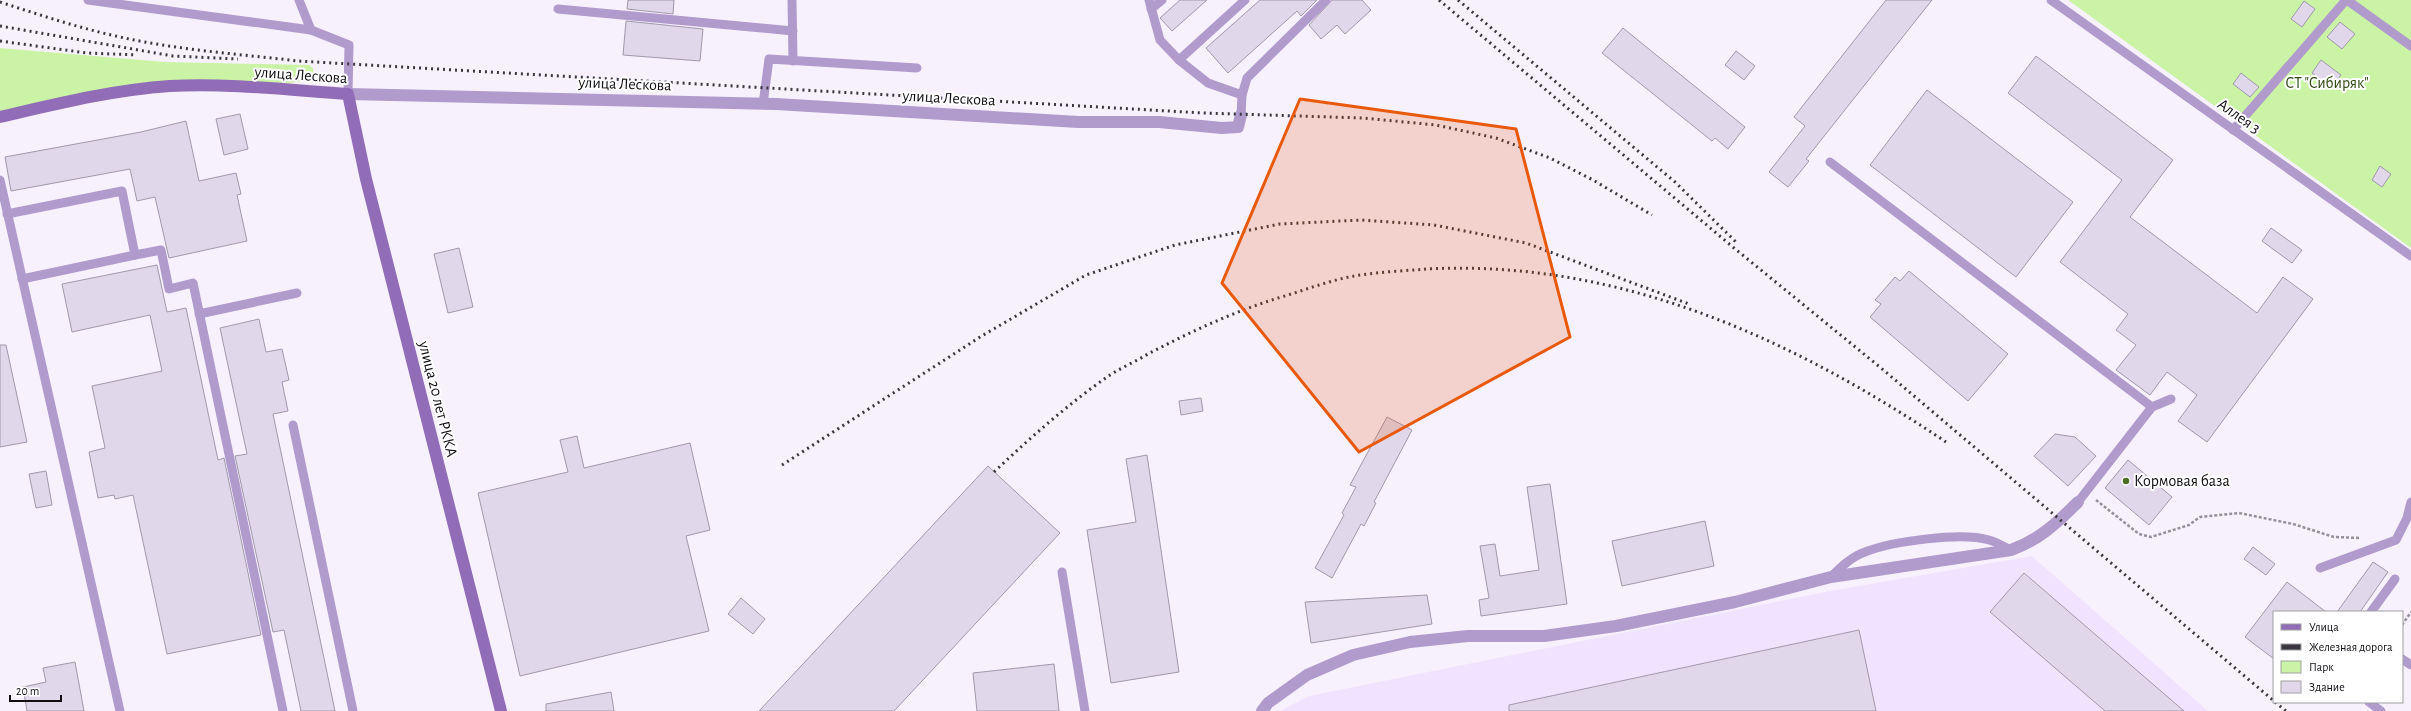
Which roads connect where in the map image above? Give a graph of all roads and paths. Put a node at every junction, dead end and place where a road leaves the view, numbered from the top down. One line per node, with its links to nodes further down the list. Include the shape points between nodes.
1 (88, 0): 11 (lane)
2 (299, 0): 11 (lane)
3 (792, 0): 12 (lane)
4 (1162, 0): 9 (lane)
5 (1245, 0): 14 (lane)
6 (1326, 0): 18 (lane, via 1247,78)
7 (2051, 0): 22 (lane, Аллея 3)
8 (2347, 0): 13 (lane); 22 (lane)
9 (1150, 5): 14 (lane, via 1160,40)
10 (558, 9): 12 (lane)
11 (311, 30): 17 (lane, via 349,45)
12 (793, 31): 15 (lane)
13 (2411, 46)
14 (1179, 60): 18 (lane, via 1208,83)
15 (793, 61): 16 (lane); 19 (lane, via 769,59)
16 (917, 68)
17 (348, 94): 19 (street, улица Лескова); 21 (main road, улица Лескова, via 231,86 170,86 82,98); 52 (main road, улица 20 лет РККА, via 366,179)
18 (1242, 95): 20 (lane)
19 (763, 104): 20 (street, улица Лескова, via 1078,122 1159,122 1222,128 1238,127)
20 (1241, 114)
21 (0, 117)
22 (2233, 130): 27 (lane, Аллея 3)
23 (1830, 162): 32 (lane)
24 (0, 180): 25 (lane)
25 (7, 214): 26 (lane, via 122,191); 28 (lane)
26 (135, 255): 28 (lane); 30 (lane, via 161,250 169,288 193,283)
27 (2411, 256)
28 (22, 279): 49 (lane)
29 (297, 293): 30 (lane)
30 (199, 314): 50 (lane)
31 (2171, 399): 32 (lane)
32 (2152, 408): 34 (lane)
33 (293, 425): 51 (lane)
34 (2085, 492): 35 (lane); 37 (path, via 2140,534 2152,536 2189,526 2200,517 2239,513 2293,524 2334,537)
35 (2078, 502): 38 (street, via 2049,530 2031,543)
36 (2411, 502): 39 (lane, via 2407,518 2396,540)
37 (2365, 538)
38 (2012, 550): 41 (street); 41 (lane, via 1989,540 1962,536 1886,546 1865,552 1847,562)
39 (2320, 568)
40 (1062, 572): 53 (lane)
41 (1831, 577): 54 (street, via 1735,602 1616,626 1544,636 1468,636 1402,644 1353,655 1307,675)
42 (2395, 579): 43 (lane)
43 (2372, 611)
44 (2411, 612): 45 (path)
45 (2403, 624)
46 (2403, 659): 47 (lane)
47 (2411, 665)
48 (2370, 703): 55 (lane)
49 (120, 711)
50 (283, 711)
51 (352, 711)
52 (501, 711)
53 (1085, 711)
54 (1262, 711)
55 (2381, 711)

